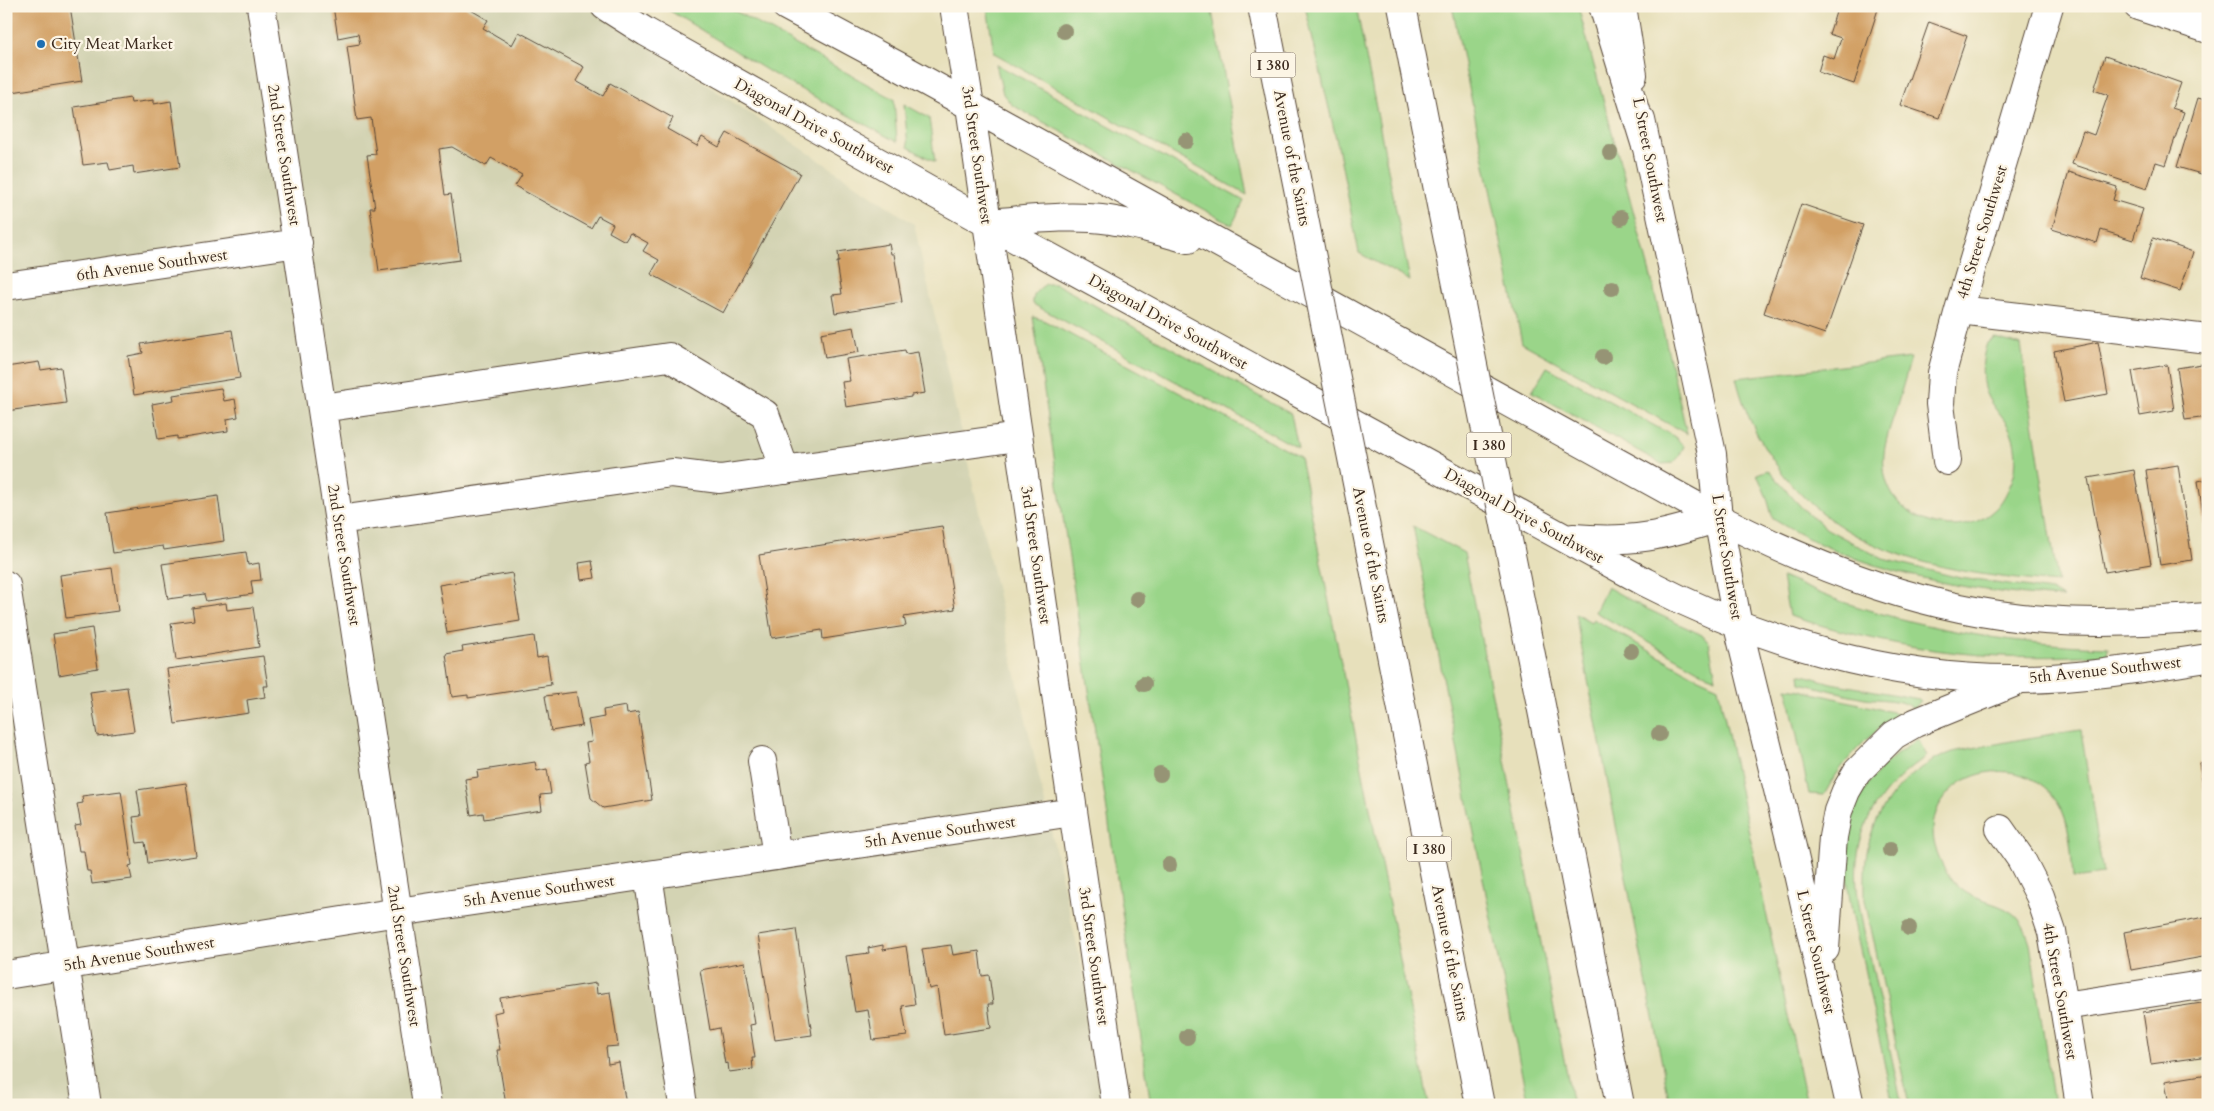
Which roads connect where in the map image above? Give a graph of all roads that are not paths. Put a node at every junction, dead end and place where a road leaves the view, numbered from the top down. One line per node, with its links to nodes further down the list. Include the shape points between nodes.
1 (261, 6): 15 (main road, 2nd Street Southwest)
2 (274, 6): 15 (main road)
3 (605, 6): 18 (main road, Diagonal Drive Southwest)
4 (786, 6): 16 (main road)
5 (791, 6): 6 (main road)
6 (829, 6)
7 (954, 6): 16 (main road, 3rd Street Southwest)
8 (1262, 6): 51 (main road, Avenue of the Saints / I 380, bridge)
9 (1402, 6): 52 (main road, I 380, bridge)
10 (1604, 6): 17 (main road)
11 (1622, 6): 17 (main road, L Street Southwest)
12 (2049, 6): 22 (main road, 4th Street Southwest)
13 (2138, 6): 14 (main road)
14 (2208, 29)
15 (267, 42): 19 (main road, 2nd Street Southwest)
16 (970, 106): 18 (main road, 3rd Street Southwest); 20 (main road)
17 (1645, 142): 28 (main road, L Street Southwest, via 1710,444)
18 (987, 223): 20 (main road, via 1108,219); 25 (main road, 3rd Street Southwest); 30 (main road, Diagonal Drive Southwest)
19 (298, 243): 21 (main road, 6th Avenue Southwest); 24 (main road, 2nd Street Southwest)
20 (1237, 254): 28 (main road)
21 (6, 286)
22 (1959, 310): 23 (main road); 26 (main road, 4th Street Southwest, via 1942,373 1940,404)
23 (2208, 339)
24 (322, 408): 27 (main road, via 668,357 765,414); 29 (main road, 2nd Street Southwest)
25 (1018, 437): 27 (main road); 37 (main road, 3rd Street Southwest)
26 (1947, 461)
27 (785, 470): 29 (main road, via 720,479 672,473)
28 (1718, 518): 30 (main road, via 1671,534 1642,539 1608,542); 32 (main road, via 1818,565 1937,602 2043,620 2104,623); 33 (main road, L Street Southwest)
29 (338, 520): 41 (main road, 2nd Street Southwest)
30 (1562, 538): 33 (main road, Diagonal Drive Southwest, via 1686,604)
31 (6, 584): 42 (main road)
32 (2208, 617)
33 (1738, 626): 35 (main road, 5th Avenue Southwest, via 1859,662 1962,678); 44 (main road, L Street Southwest)
34 (2208, 658): 35 (main road, 5th Avenue Southwest, via 2090,675)
35 (2023, 679): 44 (main road, via 1915,723 1894,735 1857,772 1846,790 1832,837)
36 (762, 761): 39 (main road)
37 (1073, 812): 39 (main road, 5th Avenue Southwest); 50 (main road, 3rd Street Southwest)
38 (2000, 829): 46 (main road, 4th Street Southwest, via 2021,859 2040,896 2052,932)
39 (777, 856): 40 (main road, 5th Avenue Southwest)
40 (648, 875): 41 (main road, 5th Avenue Southwest); 49 (main road)
41 (398, 912): 42 (main road, 5th Avenue Southwest); 48 (main road, 2nd Street Southwest)
42 (66, 966): 43 (main road, 5th Avenue Southwest); 47 (main road)
43 (6, 976)
44 (1823, 978): 53 (main road, L Street Southwest)
45 (2208, 984): 46 (main road)
46 (2064, 1006): 54 (main road, 4th Street Southwest)
47 (87, 1105)
48 (427, 1105)
49 (683, 1105)
50 (1116, 1105)
51 (1480, 1105)
52 (1620, 1105)
53 (1850, 1105)
54 (2080, 1105)

